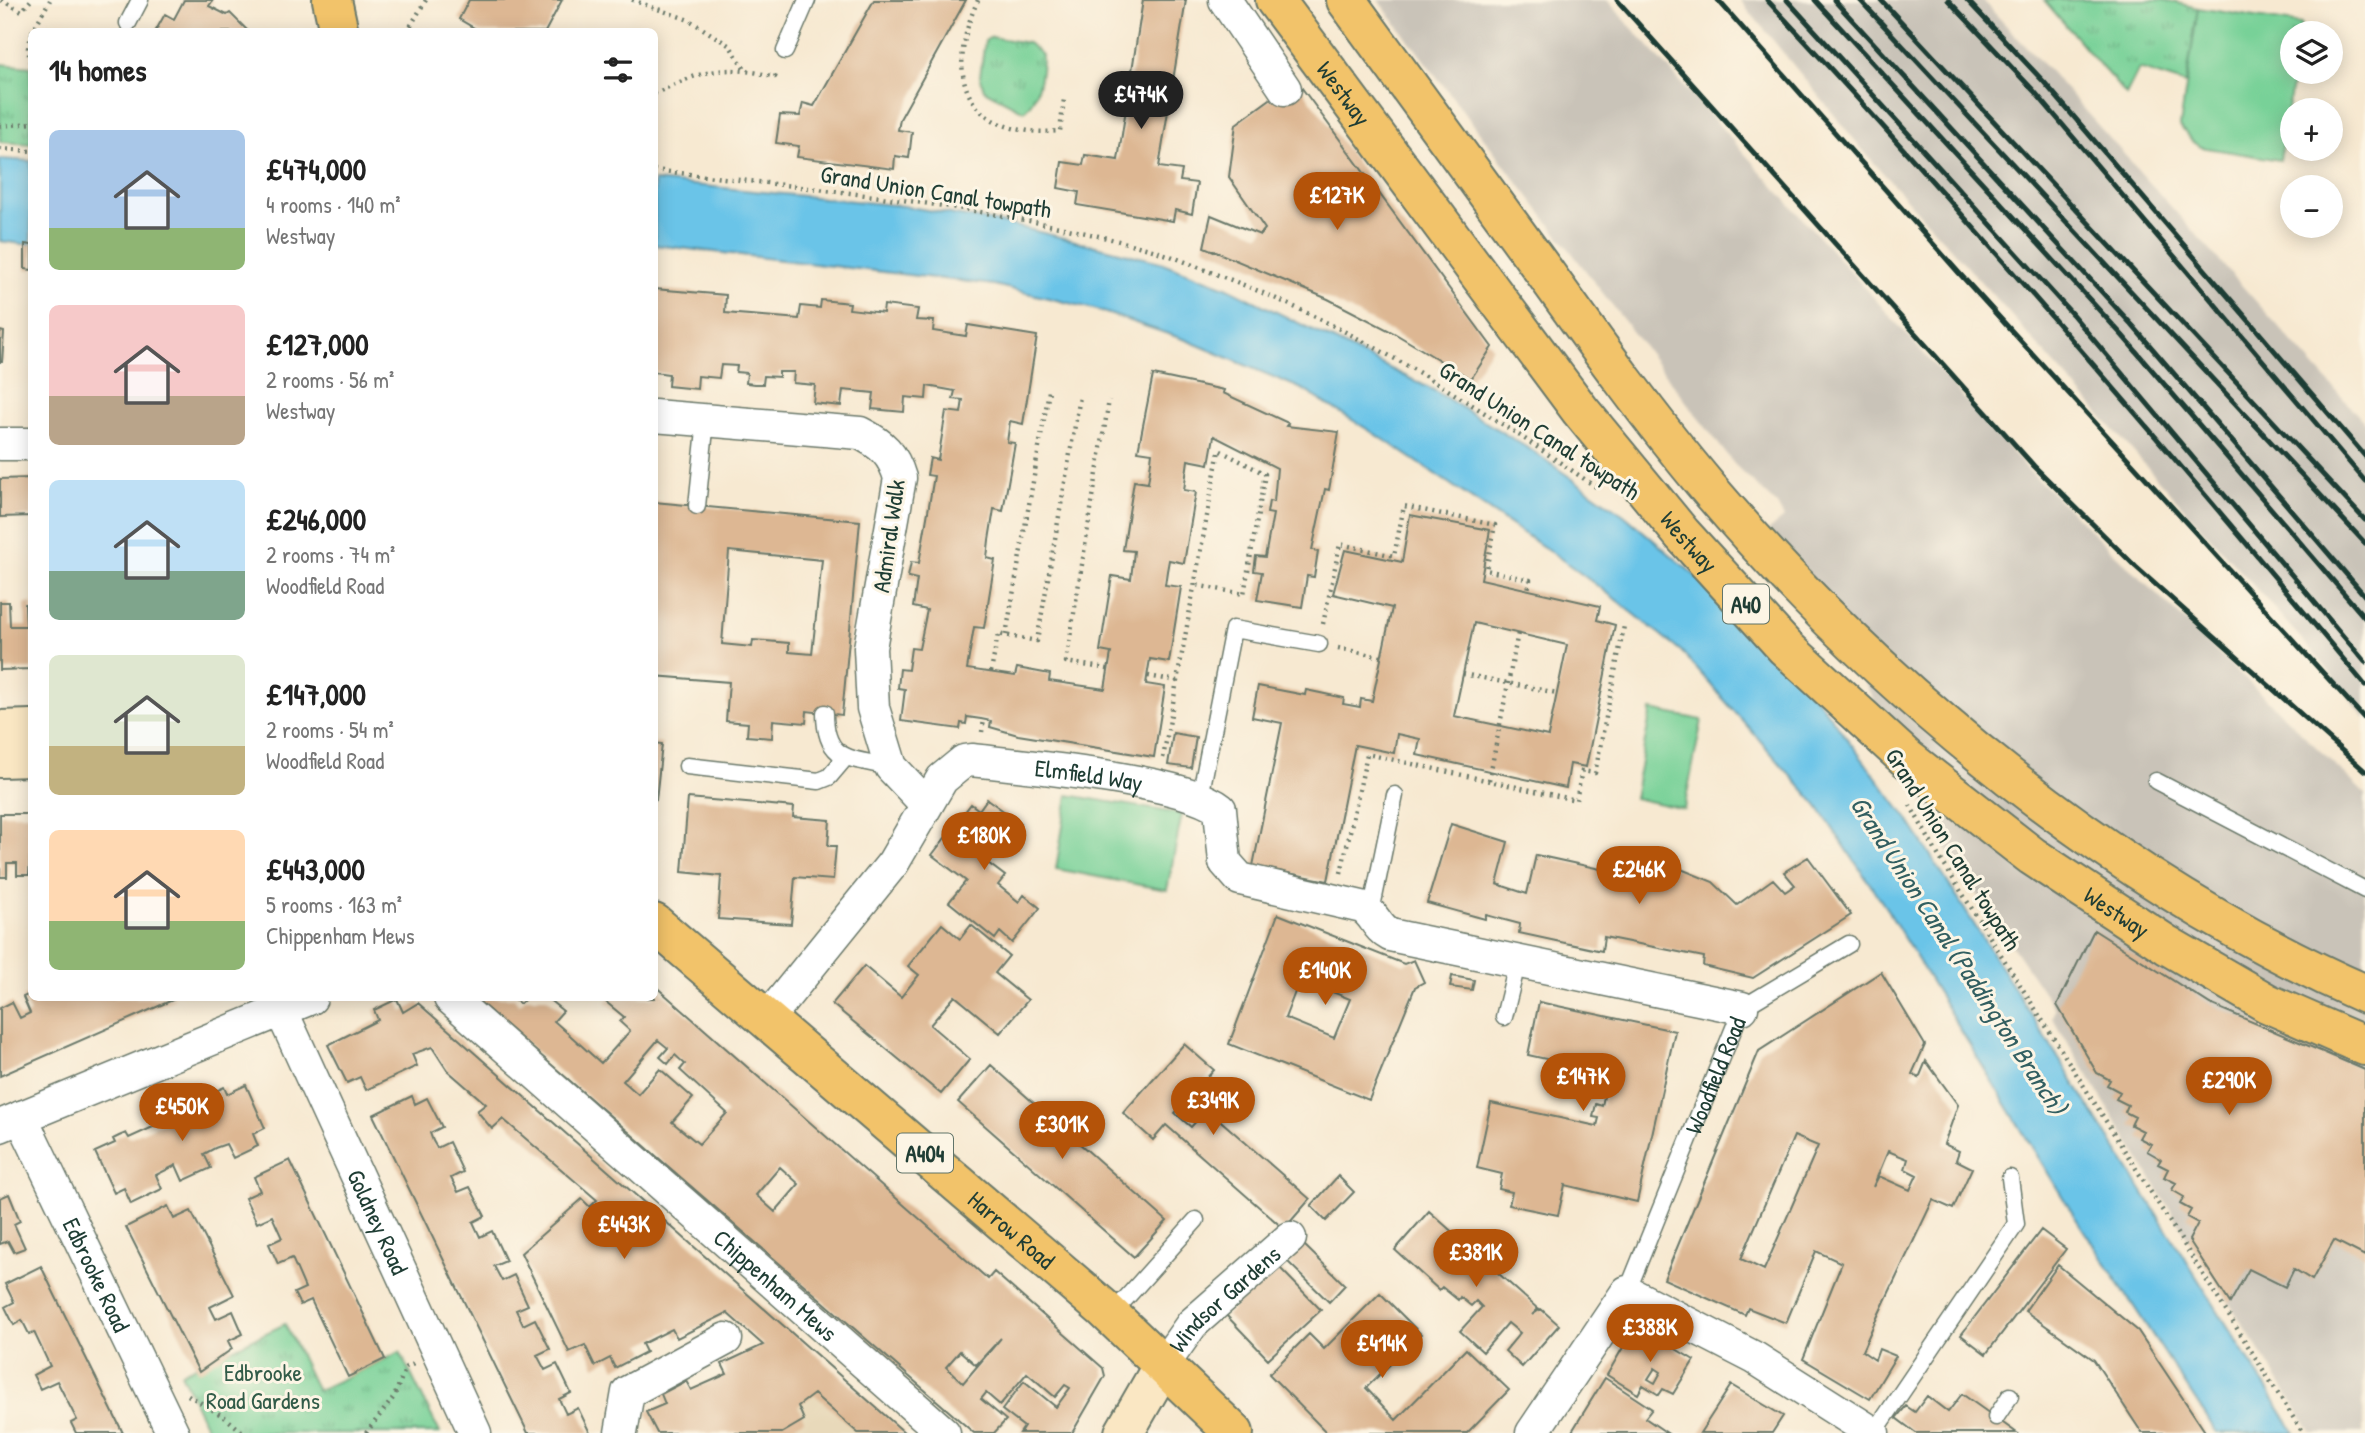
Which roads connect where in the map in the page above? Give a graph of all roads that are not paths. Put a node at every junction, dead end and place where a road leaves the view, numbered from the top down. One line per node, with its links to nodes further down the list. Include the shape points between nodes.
1 (140, 0): 7 (lane)
2 (332, 0): 8 (main road)
3 (807, 0): 9 (lane)
4 (1225, 0): 10 (street)
5 (1275, 0): 42 (main road, Westway / A40, via 1580,410 1682,534 1786,647 1905,757 2032,856 2167,945 2267,1003)
6 (1346, 0): 35 (main road, Westway / A40, via 1612,365 1710,489 1822,610 1936,716 2065,818 2182,896 2295,963)
7 (128, 23)
8 (338, 28)
9 (785, 51)
10 (1285, 89)
11 (658, 416): 12 (street, Admiral Walk)
12 (706, 420): 15 (lane); 24 (street, Admiral Walk, via 860,433 879,443 895,460 900,478 870,648 873,708)
13 (0, 444): 14 (street)
14 (28, 444)
15 (697, 506)
16 (1319, 644): 27 (lane, via 1233,629)
17 (825, 713): 21 (lane, via 829,744)
18 (28, 729): 19 (street)
19 (0, 730)
20 (28, 757): 22 (street)
21 (846, 757): 23 (lane, via 819,781); 24 (lane)
22 (0, 758)
23 (687, 766)
24 (891, 767): 28 (street, Admiral Walk)
25 (2156, 781): 29 (lane)
26 (1395, 795): 30 (lane)
27 (1200, 797): 28 (street, Elmfield Way, via 1158,786 964,761 942,779); 30 (street, Elmfield Way, via 1220,809 1225,862 1240,878)
28 (926, 804): 41 (street, Elmfield Way, via 893,863)
29 (2365, 890)
30 (1371, 912): 33 (street, Elmfield Way, via 1378,926 1390,935)
31 (658, 926): 41 (main road, Harrow Road / A404)
32 (1849, 944): 38 (lane)
33 (1460, 947): 34 (street, Woodfield Road)
34 (1518, 960): 38 (street, Woodfield Road); 40 (lane)
35 (2365, 994)
36 (303, 1001): 39 (street)
37 (453, 1001): 56 (street, Chippenham Mews)
38 (1742, 1008): 47 (lane, Woodfield Road)
39 (281, 1010): 43 (street); 54 (street, Goldney Road)
40 (1504, 1017)
41 (767, 1018): 48 (main road, Harrow Road / A404)
42 (2365, 1046)
43 (10, 1122): 53 (street, Edbrooke Road)
44 (2010, 1178): 60 (lane, via 2016,1224)
45 (1196, 1220): 48 (lane)
46 (1290, 1238): 50 (street, Windsor Gardens, via 1192,1324)
47 (1627, 1292): 59 (street, Woodfield Road); 60 (street, via 1755,1358)
48 (1111, 1315): 50 (main road, Harrow Road / A404)
49 (726, 1339): 55 (street, via 628,1392)
50 (1163, 1365): 57 (street); 58 (main road, Harrow Road / A404)
51 (2010, 1396): 52 (lane)
52 (1996, 1417)
53 (167, 1421)
54 (475, 1433)
55 (621, 1433)
56 (944, 1433)
57 (1124, 1433)
58 (1234, 1433)
59 (1532, 1433)
60 (1874, 1433)

